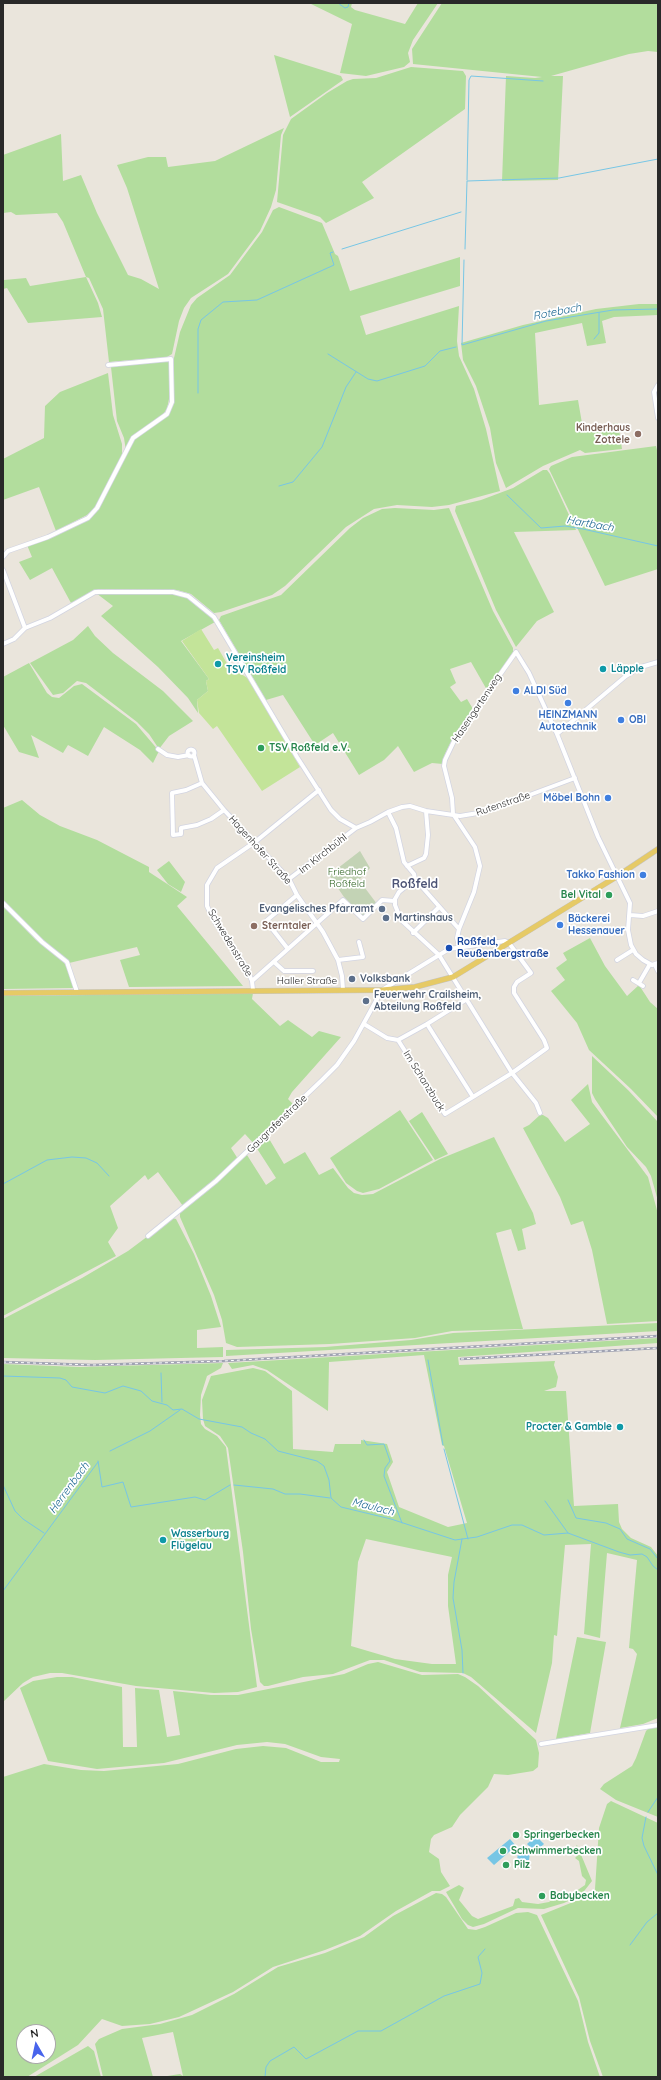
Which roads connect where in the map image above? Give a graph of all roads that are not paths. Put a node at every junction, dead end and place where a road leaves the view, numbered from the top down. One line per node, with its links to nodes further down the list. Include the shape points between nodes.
1 (108, 365): 4 (street, via 172,359 172,402 167,414 133,438 97,508 88,518 48,537 8,551)
2 (658, 385): 3 (street, via 654,392)
3 (658, 418)
4 (3, 557)
5 (3, 570): 6 (street)
6 (25, 628): 7 (street, via 14,639); 13 (street, via 50,618 95,592 182,593 214,617)
7 (3, 644)
8 (658, 662): 9 (street, via 641,667 626,676)
9 (557, 734): 11 (street); 17 (street, Hasengartenweg, via 529,673 516,652 456,737 445,760 444,771 452,798)
10 (158, 749): 12 (street, Hagenhofer Straße, via 178,757 194,755)
11 (575, 778): 17 (street, Rutenstraße, via 484,812 460,816); 24 (street)
12 (202, 783): 14 (street, Hagenhofer Straße); 18 (street, via 172,793)
13 (319, 790): 20 (street, via 340,819); 21 (street, Schwedenstraße)
14 (224, 810): 19 (street, via 197,825); 21 (street, Hagenhofer Straße)
15 (426, 811): 16 (street, Rutenstraße, via 410,806); 17 (street, Rutenstraße); 23 (street, via 426,854 424,858)
16 (388, 812): 20 (street, Im Kirchbühl); 23 (street, via 396,828)
17 (452, 814): 34 (street, via 475,847 480,866 474,892)
18 (173, 828): 19 (street); 19 (street, via 173,835 181,834)
19 (181, 828)
20 (356, 828): 26 (street, Im Kirchbühl)
21 (254, 842): 26 (street, Hagenhofer Straße); 51 (street, Schwedenstraße, via 217,868 207,885 206,896 216,924 245,964)
22 (658, 850): 24 (main road, Haller Straße)
23 (407, 866): 25 (street)
24 (616, 877): 32 (street, via 629,900); 37 (main road, Haller Straße)
25 (415, 879): 28 (street, via 399,892); 30 (street)
26 (289, 880): 27 (street, Hagenhofer Straße)
27 (297, 895): 33 (street, Hagenhofer Straße); 39 (street, via 266,921)
28 (395, 901): 33 (street, via 382,900 363,919 343,900); 35 (street, via 400,920)
29 (3, 903): 56 (street, via 42,942 67,962)
30 (440, 907): 34 (street); 35 (street)
31 (658, 911): 32 (street, via 643,916)
32 (630, 915): 40 (street, via 628,935)
33 (316, 924): 39 (street); 42 (street, Hagenhofer Straße)
34 (459, 929): 38 (street)
35 (413, 933): 41 (street)
36 (359, 942): 42 (street, via 363,957)
37 (509, 943): 38 (street, via 505,941); 48 (main road, Haller Straße); 62 (street, Im Schanzbuck, via 530,973 516,982 514,993 547,1048)
38 (458, 946): 41 (street)
39 (288, 949): 44 (street)
40 (633, 950): 43 (street); 45 (street)
41 (439, 955): 48 (street); 49 (street)
42 (338, 960): 54 (street, Hagenhofer Straße)
43 (617, 960)
44 (274, 962): 46 (street, via 284,972); 51 (street)
45 (654, 964): 47 (street); 50 (street, via 641,984)
46 (313, 971)
47 (658, 971)
48 (452, 976): 52 (main road, Haller Straße, via 437,982); 58 (street)
49 (402, 979): 52 (street); 55 (street)
50 (633, 980)
51 (252, 981): 53 (street, Schwedenstraße)
52 (405, 988): 55 (main road, Haller Straße)
53 (253, 990): 54 (main road, Haller Straße); 56 (main road, Haller Straße)
54 (342, 990): 55 (main road, Haller Straße)
55 (382, 990): 59 (street, Gaugrafenstraße)
56 (77, 992): 57 (main road, Haller Straße)
57 (3, 993)
58 (467, 999): 60 (street, Im Schanzbuck); 62 (street)
59 (364, 1024): 61 (street, Im Schanzbuck, via 387,1038); 65 (street, Gaugrafenstraße, via 337,1065 269,1133 216,1181)
60 (427, 1024): 61 (street, Im Schanzbuck); 63 (street)
61 (398, 1040): 63 (street, Im Schanzbuck, via 445,1114)
62 (512, 1073): 63 (street, Im Schanzbuck); 64 (street, via 536,1103)
63 (473, 1097)
64 (540, 1113)
65 (148, 1236)
66 (658, 1725): 67 (street)
67 (541, 1744)

